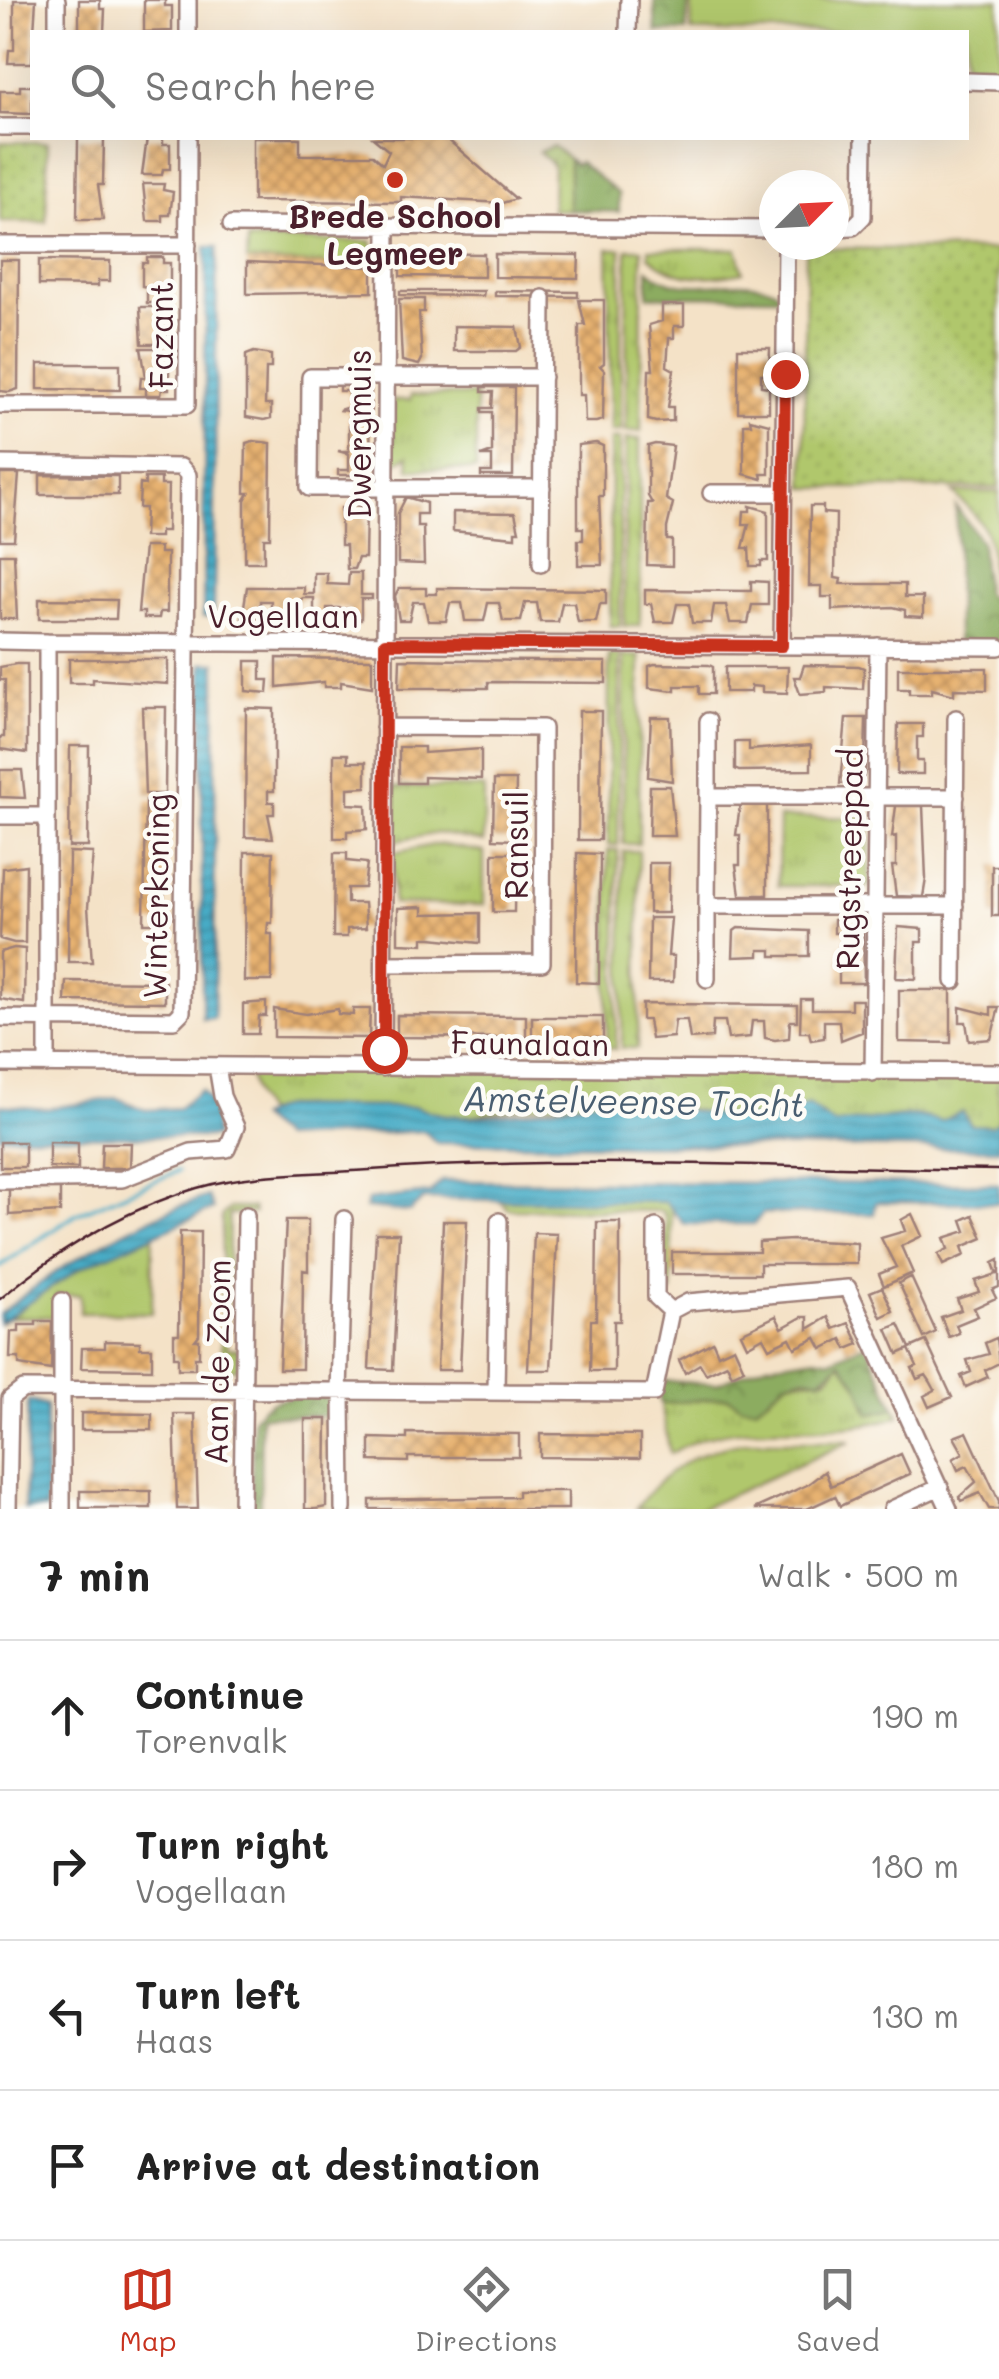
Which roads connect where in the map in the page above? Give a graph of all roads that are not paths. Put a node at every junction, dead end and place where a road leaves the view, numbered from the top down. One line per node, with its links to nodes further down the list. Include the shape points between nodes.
1 (57, 0): 4 (street)
2 (188, 0): 5 (street)
3 (628, 0): 6 (street)
4 (57, 30)
5 (188, 30)
6 (628, 30)
7 (969, 81): 8 (street)
8 (999, 82)
9 (0, 127): 10 (street)
10 (30, 127)
11 (188, 140): 18 (street, Fazant)
12 (864, 140): 15 (street, via 863,218)
13 (230, 225): 14 (street)
14 (387, 226): 16 (street); 21 (street, Dwergmuis)
15 (849, 227)
16 (759, 228)
17 (0, 245): 18 (street)
18 (188, 245): 23 (street, Fazant, via 185,408)
19 (786, 260): 28 (street)
20 (543, 298): 22 (street)
21 (386, 378): 22 (street); 25 (street, Dwergmuis); 25 (street, via 310,377 308,488)
22 (542, 378): 26 (street)
23 (0, 406)
24 (0, 464): 32 (street, Winterkoning, via 184,468)
25 (386, 486): 26 (street); 33 (street, Dwergmuis)
26 (542, 488): 29 (street)
27 (712, 493): 28 (street)
28 (784, 493): 34 (street)
29 (542, 564)
30 (0, 641): 31 (street, Vogellaan)
31 (47, 642): 32 (street, Vogellaan); 44 (street)
32 (186, 642): 33 (street, Vogellaan); 52 (street, Winterkoning, via 182,1012 174,1020)
33 (385, 643): 34 (street, Vogellaan); 39 (street, Dwergmuis)
34 (782, 646): 35 (street, Vogellaan)
35 (878, 646): 36 (street, Vogellaan); 41 (street, Rugstreeppad)
36 (999, 647)
37 (956, 718): 42 (street)
38 (708, 721): 40 (street)
39 (384, 727): 48 (street, Dwergmuis); 48 (street, Ransuil, via 543,728 542,963)
40 (708, 797): 41 (street); 45 (street)
41 (876, 797): 42 (street); 46 (street, Rugstreeppad)
42 (956, 797): 47 (street)
43 (0, 816): 44 (street)
44 (47, 816): 52 (street)
45 (708, 906): 46 (street); 49 (street)
46 (874, 906): 47 (street); 57 (street, Rugstreeppad)
47 (955, 906): 50 (street)
48 (384, 964): 56 (street, Dwergmuis)
49 (707, 979)
50 (954, 981)
51 (0, 1018): 52 (street, Winterkoning)
52 (47, 1018): 54 (street)
53 (0, 1064): 54 (street, Faunalaan)
54 (46, 1065): 55 (street, Faunalaan)
55 (217, 1066): 56 (street, Faunalaan); 59 (street, via 236,1127 226,1148 192,1152 122,1179)
56 (384, 1068): 57 (street, Faunalaan)
57 (872, 1072): 58 (street, Faunalaan)
58 (999, 1072)
59 (0, 1180)
60 (246, 1216): 67 (street, Aan de Zoom)
61 (344, 1219): 69 (street)
62 (499, 1222): 68 (street)
63 (656, 1227): 65 (street, via 656,1297)
64 (62, 1301): 66 (street)
65 (671, 1311): 68 (street, via 654,1392); 70 (street, via 688,1302 848,1288)
66 (62, 1388): 67 (street); 71 (street, via 23,1389 10,1398); 72 (street)
67 (244, 1390): 69 (street); 73 (street, Aan de Zoom)
68 (496, 1391): 69 (street)
69 (340, 1392): 74 (street)
70 (940, 1488): 75 (street); 76 (street)
71 (8, 1509)
72 (62, 1509)
73 (242, 1509)
74 (343, 1509)
75 (892, 1509)
76 (949, 1509)

